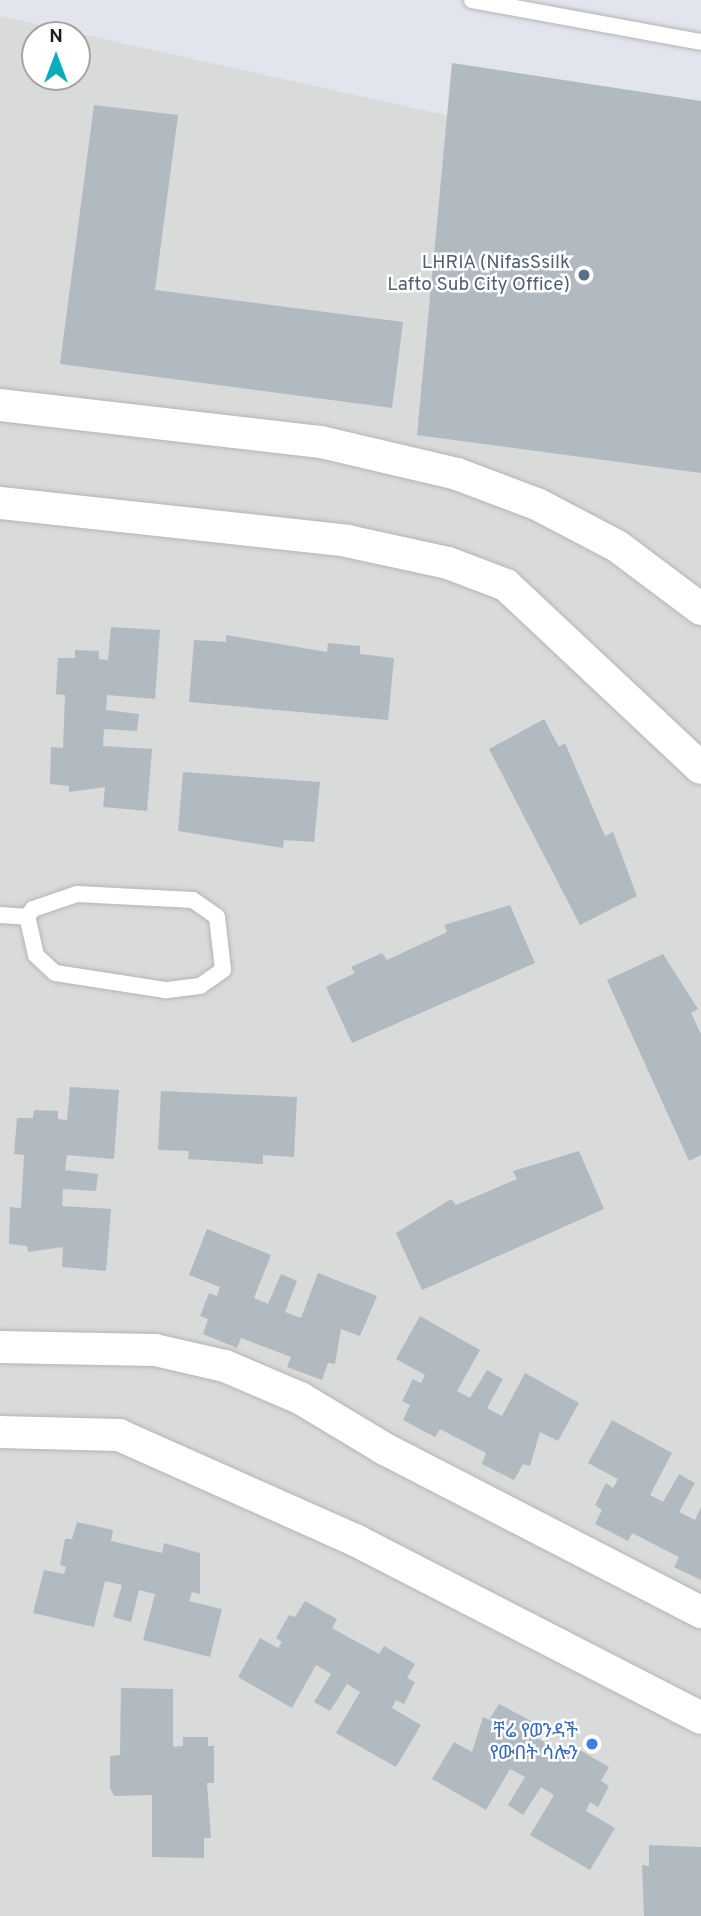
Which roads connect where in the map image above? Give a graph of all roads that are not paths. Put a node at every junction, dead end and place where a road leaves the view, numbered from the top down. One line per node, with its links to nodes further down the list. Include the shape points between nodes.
1 (472, 0): 2 (lane)
2 (701, 43)
3 (0, 405): 5 (street, via 321,442 457,474 537,504 617,546)
4 (0, 503): 6 (street, via 347,541 448,563 506,585)
5 (701, 609)
6 (701, 768)
7 (0, 915): 8 (lane)
8 (27, 917): 8 (lane, via 46,902 76,894 192,900 218,917 223,970 200,986 165,990 55,973 36,955)
9 (0, 1347): 11 (street, via 155,1350 225,1366 300,1398 384,1449)
10 (0, 1432): 12 (street, via 119,1435 357,1541)
11 (701, 1612)
12 (701, 1718)

